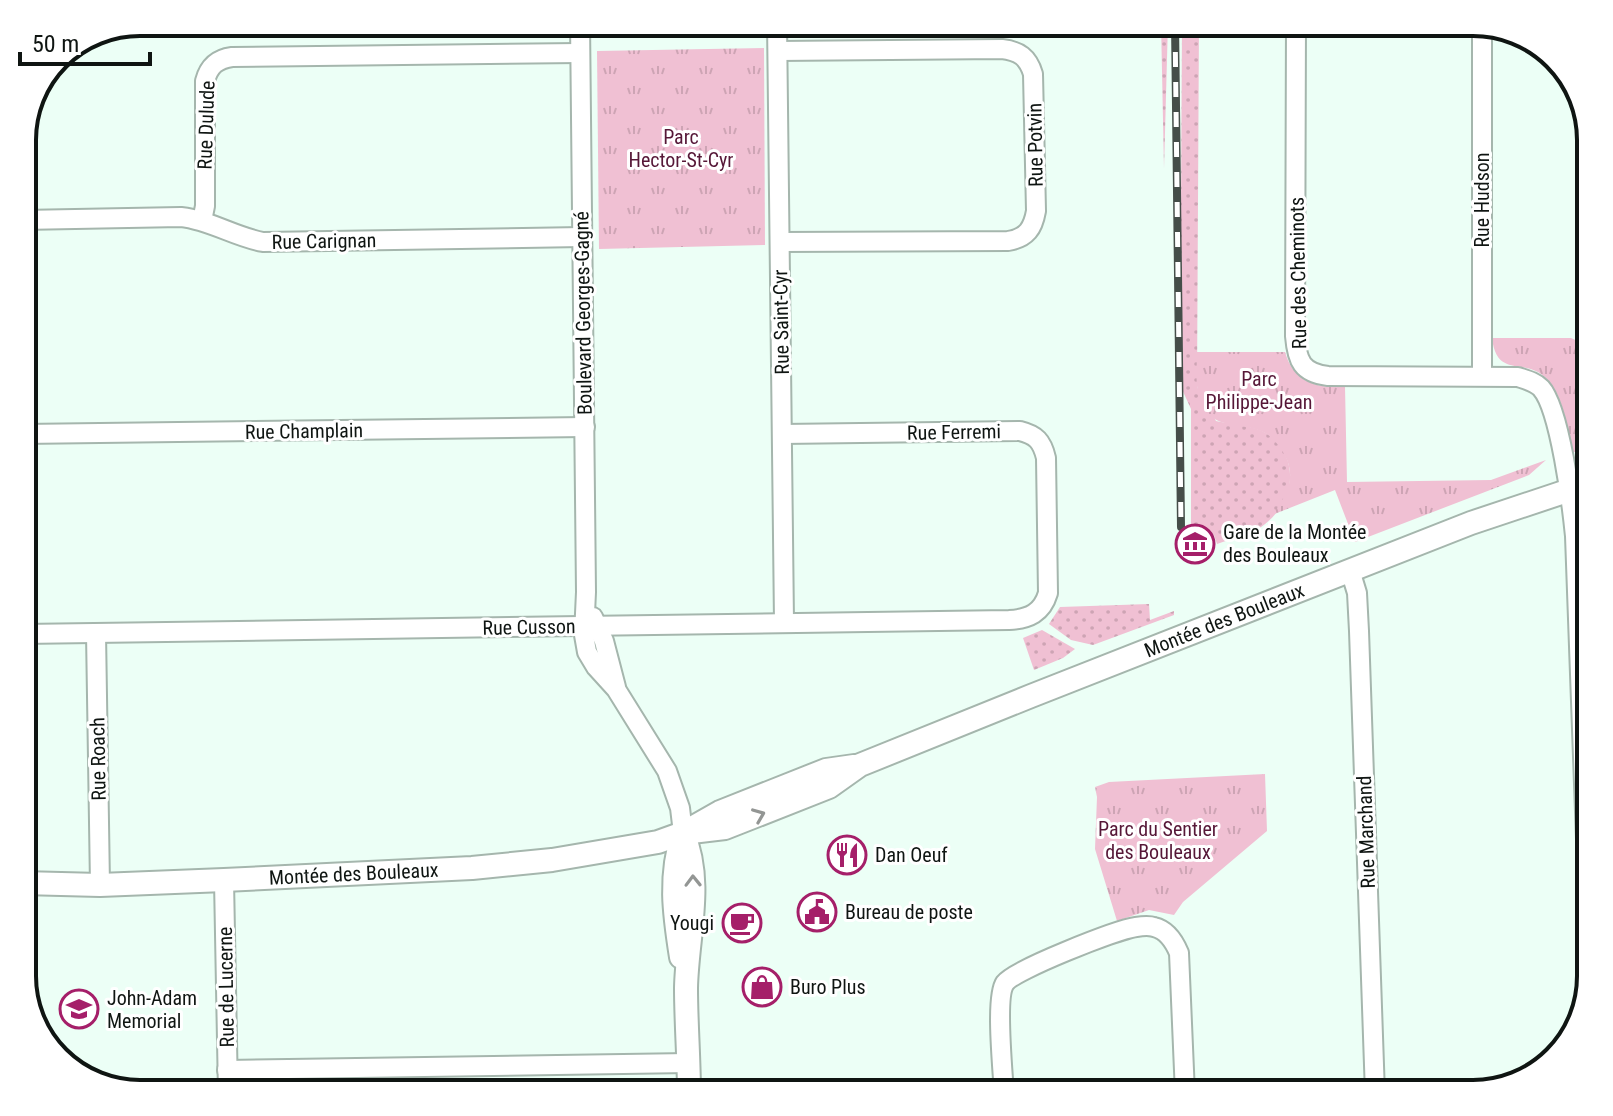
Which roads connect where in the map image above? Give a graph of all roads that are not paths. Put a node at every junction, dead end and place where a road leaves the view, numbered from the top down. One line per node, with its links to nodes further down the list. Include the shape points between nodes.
1 (580, 36): 6 (street, Boulevard Georges-Gagné)
2 (777, 36): 5 (street, Rue Saint-Cyr)
3 (1296, 36): 11 (street, Rue des Cheminots, via 1295,336 1300,360 1305,369 1328,376)
4 (1482, 37): 11 (street, Rue Hudson)
5 (778, 51): 10 (street, Rue Saint-Cyr); 10 (street, Rue Potvin, via 1019,53 1033,74 1036,211 1030,231 1008,241)
6 (580, 53): 8 (street, Rue Dulude, via 217,61 205,81); 9 (street, Boulevard Georges-Gagné)
7 (36, 220): 8 (street, Rue Carignan)
8 (202, 221): 9 (street, Rue Carignan, via 263,242)
9 (582, 237): 12 (street, Boulevard Georges-Gagné)
10 (780, 242): 14 (street, Rue Saint-Cyr)
11 (1482, 376): 15 (street, Rue des Cheminots, via 1518,377 1539,386)
12 (585, 427): 13 (street, Rue Champlain); 20 (street, Boulevard Georges-Gagné, via 586,603)
13 (36, 434)
14 (782, 434): 18 (street, Rue Ferremi, via 1032,434 1046,458 1048,584 1045,602); 19 (street, Rue Saint-Cyr)
15 (1577, 478)
16 (1577, 487): 17 (street, Montée des Bouleaux)
17 (1350, 570): 23 (street, Montée des Bouleaux, via 860,765 829,787 725,828); 33 (street, Rue Marchand, via 1359,631)
18 (1034, 614): 19 (street, Rue Cusson, via 1009,620)
19 (784, 622): 20 (street, Rue Cusson)
20 (591, 626): 21 (street, Rue Cusson); 23 (street, Boulevard Georges-Gagné, via 587,652 667,771)
21 (96, 633): 22 (street, Rue Cusson); 26 (street, Rue Roach)
22 (36, 634)
23 (683, 833): 24 (street, Montée des Bouleaux, via 655,843 524,863); 27 (street, via 693,863 686,985)
24 (224, 880): 26 (street, Montée des Bouleaux); 28 (street, Rue de Lucerne)
25 (36, 883): 26 (street, Montée des Bouleaux)
26 (100, 885)
27 (689, 1063): 28 (street); 30 (street)
28 (227, 1070): 29 (street, Rue de Lucerne)
29 (227, 1080)
30 (689, 1080)
31 (1003, 1080): 32 (street, via 999,999 1006,981 1119,932 1151,926 1166,933 1179,953)
32 (1184, 1080)
33 (1375, 1080)

